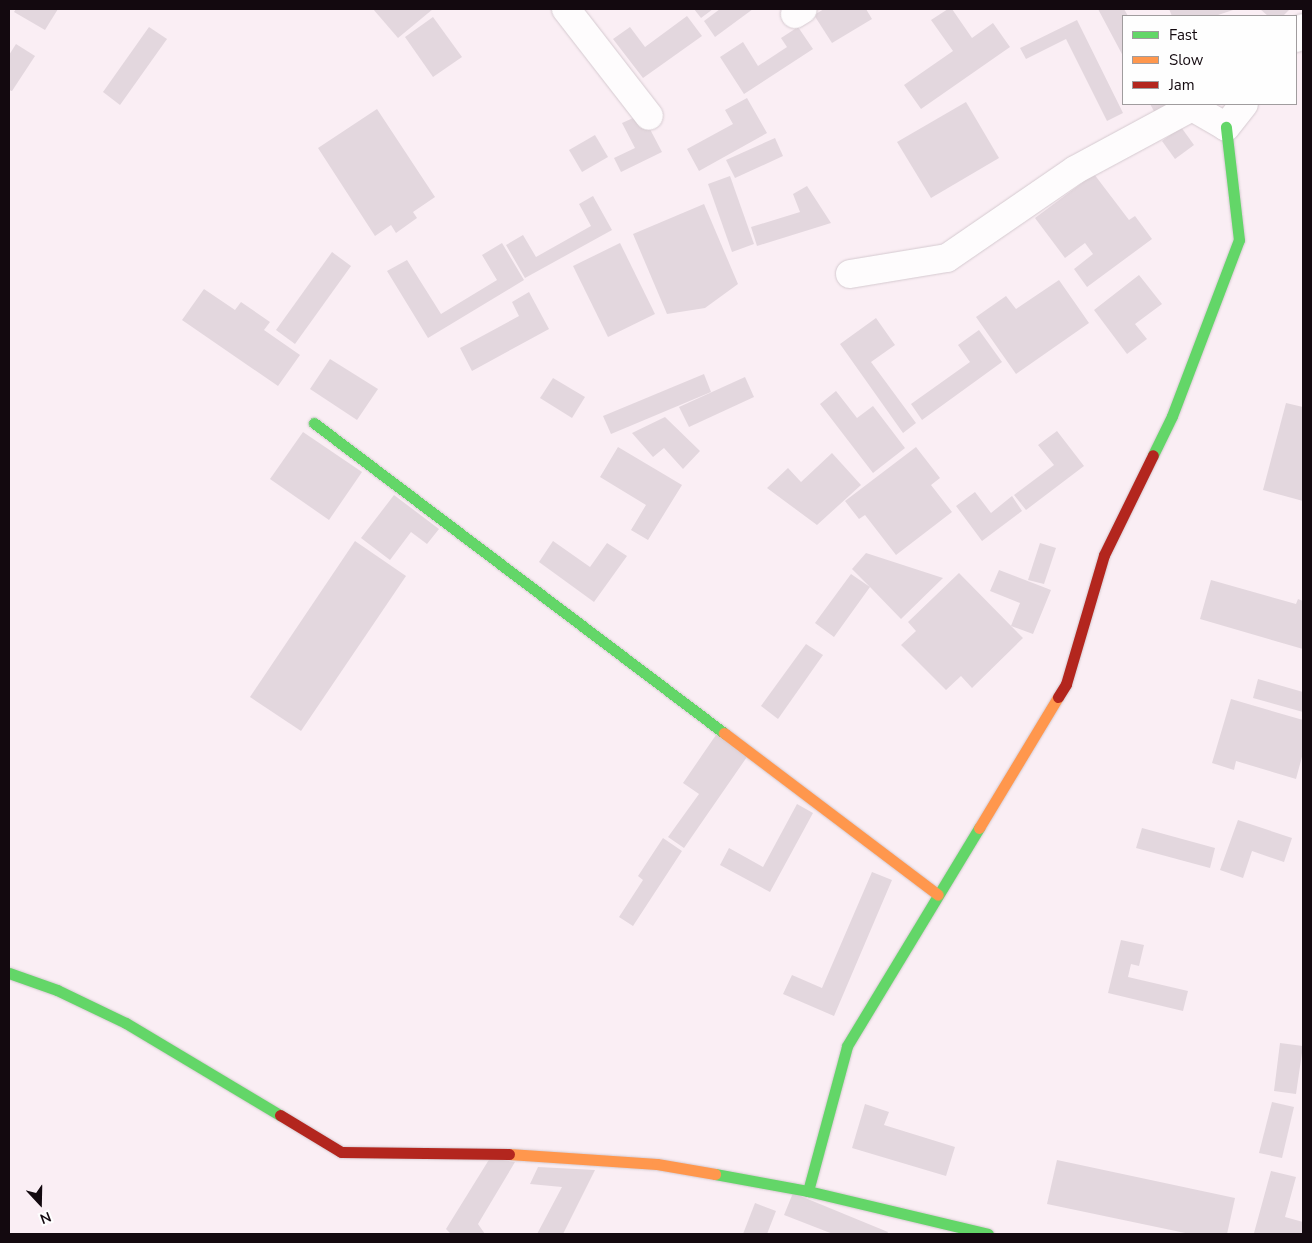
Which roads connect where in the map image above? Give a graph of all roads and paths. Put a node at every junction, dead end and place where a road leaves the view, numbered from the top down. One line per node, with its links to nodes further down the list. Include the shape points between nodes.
1 (566, 9): 3 (street)
2 (1243, 105): 4 (street)
3 (649, 116)
4 (1226, 127): 5 (street, via 1192,107 1074,170 947,258); 7 (street, via 1239,240 1172,416 1104,555 1066,684)
5 (850, 274)
6 (314, 423): 7 (street)
7 (938, 895): 9 (street, via 847,1046)
8 (9, 973): 9 (street, via 58,990 126,1024 342,1152 520,1154 657,1164)
9 (808, 1191): 10 (street)
10 (988, 1234)

